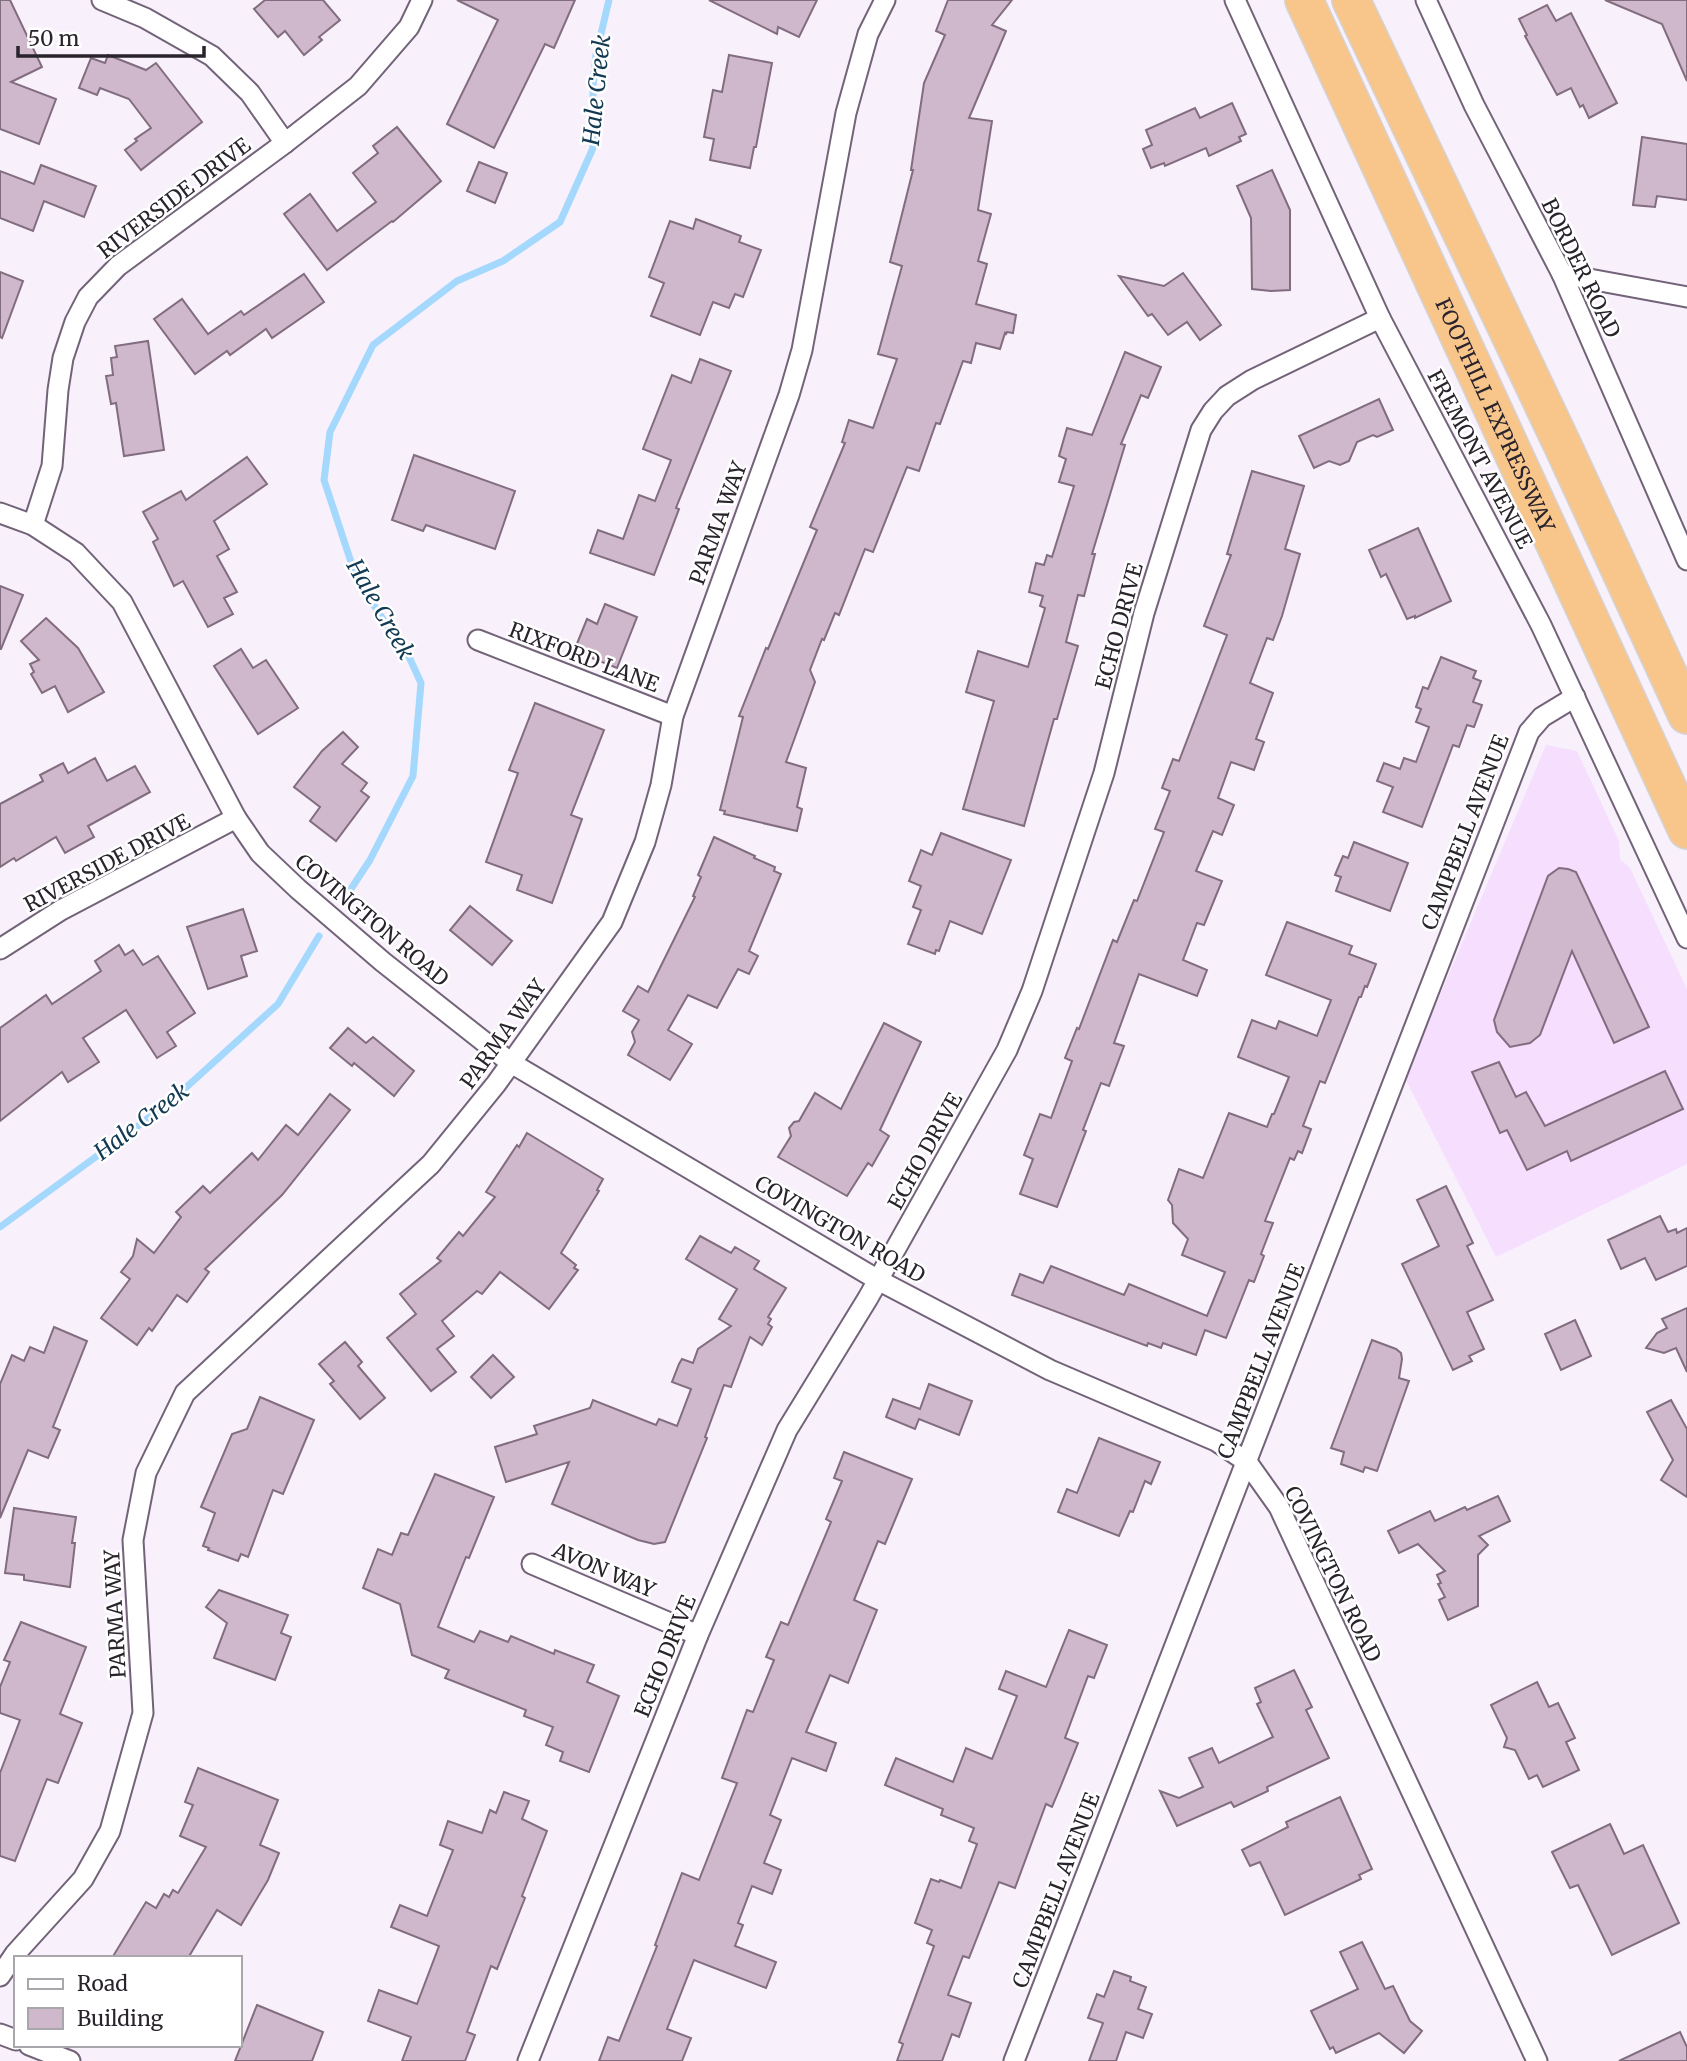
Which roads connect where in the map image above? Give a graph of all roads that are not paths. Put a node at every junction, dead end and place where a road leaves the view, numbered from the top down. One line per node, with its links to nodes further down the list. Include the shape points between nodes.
1 (102, 0): 8 (street, via 212,56 250,93)
2 (422, 0): 8 (street, RIVERSIDE DRIVE, via 409,27 358,86)
3 (885, 0): 18 (street, PARMA WAY, via 867,34 846,113 802,350 789,395)
4 (1235, 0): 11 (street, FREMONT AVENUE)
5 (1304, 0): 20 (highway, FOOTHILL EXPRESSWAY)
6 (1351, 0): 17 (highway)
7 (1426, 0): 9 (street, BORDER ROAD, via 1474,105)
8 (285, 143): 13 (street, RIVERSIDE DRIVE, via 118,266 88,297 63,358 52,466)
9 (1562, 274): 10 (street); 14 (street, BORDER ROAD)
10 (1687, 297)
11 (1380, 318): 16 (street, FREMONT AVENUE); 24 (street, ECHO DRIVE, via 1244,385 1227,396 1201,430 1144,613 1104,773 1032,991 1007,1050)
12 (0, 513): 13 (street, COVINGTON ROAD)
13 (33, 525): 19 (street, COVINGTON ROAD, via 76,552 122,602)
14 (1687, 560)
15 (478, 640): 18 (street, RIXFORD LANE)
16 (1575, 697): 21 (street, FREMONT AVENUE); 25 (street, CAMPBELL AVENUE, via 1542,717 1529,732)
17 (1687, 715)
18 (673, 716): 23 (street, PARMA WAY, via 662,785 645,842 612,922)
19 (236, 818): 22 (street, RIVERSIDE DRIVE, via 61,910); 23 (street, COVINGTON ROAD, via 260,853 298,889)
20 (1687, 830)
21 (1687, 938)
22 (0, 949)
23 (511, 1063): 24 (street, COVINGTON ROAD); 28 (street, PARMA WAY, via 431,1164 185,1393 146,1473 133,1540 143,1713 110,1831 83,1879)
24 (878, 1280): 25 (street, COVINGTON ROAD, via 1050,1370 1216,1441); 27 (street, ECHO DRIVE, via 787,1430)
25 (1247, 1462): 32 (street, CAMPBELL AVENUE); 33 (street, COVINGTON ROAD, via 1279,1507)
26 (532, 1564): 27 (street, AVON WAY)
27 (698, 1634): 31 (street, ECHO DRIVE)
28 (0, 1976)
29 (34, 2047): 30 (street)
30 (70, 2061)
31 (528, 2061)
32 (1014, 2061)
33 (1536, 2061)

